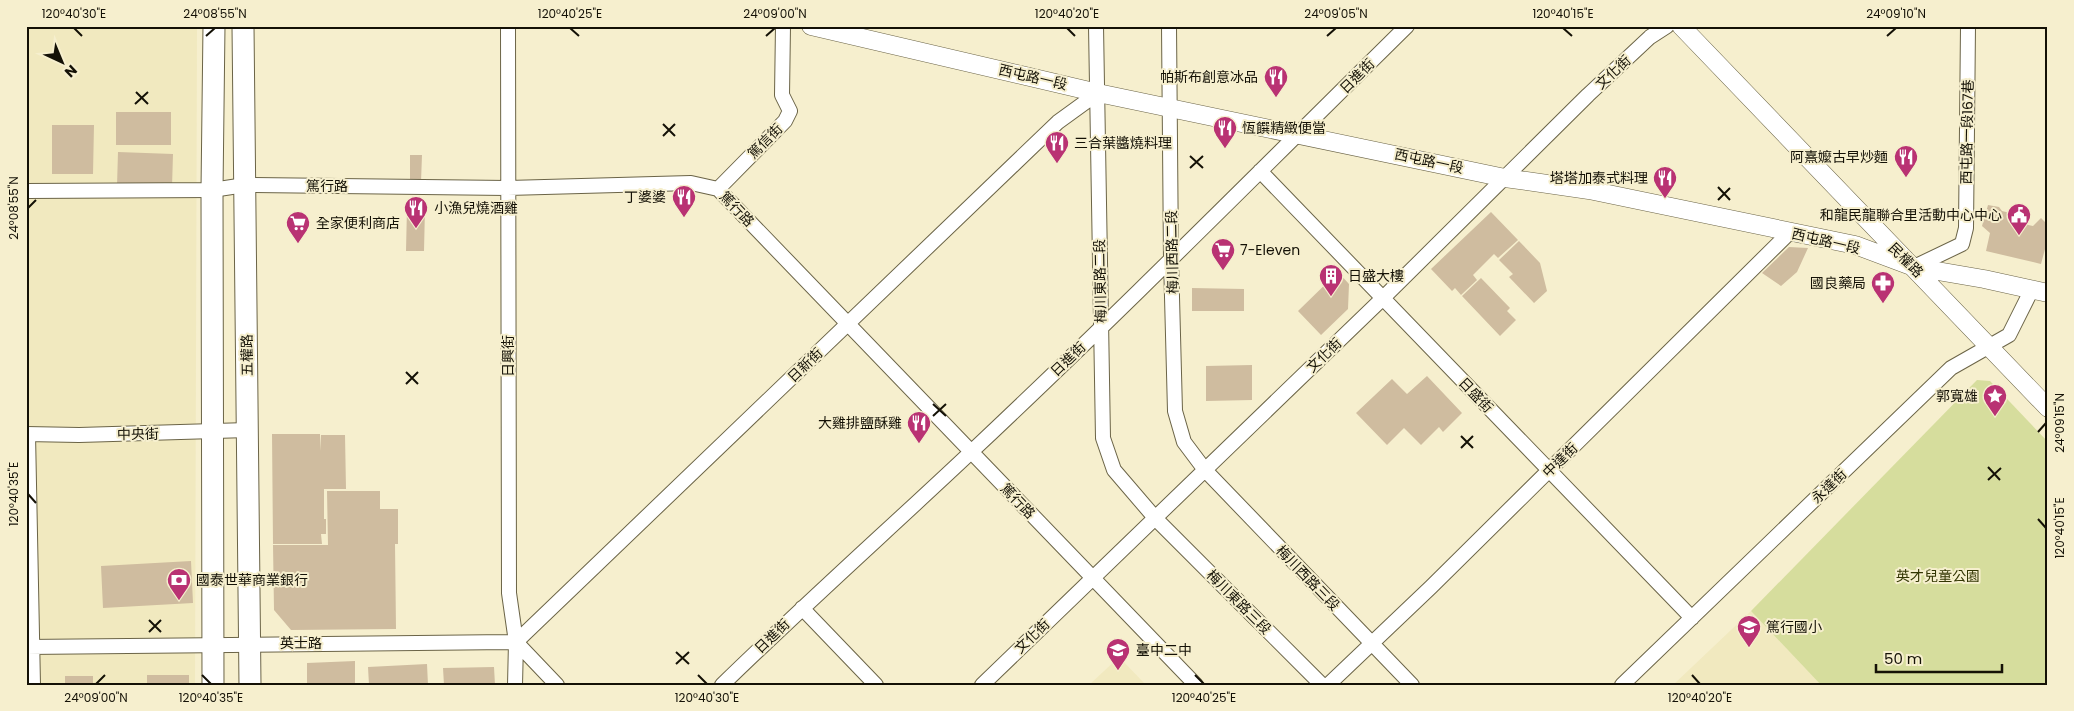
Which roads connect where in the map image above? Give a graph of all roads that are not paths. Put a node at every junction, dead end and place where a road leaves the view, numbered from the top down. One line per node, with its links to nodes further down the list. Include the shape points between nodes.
1 (214, 26): 20 (main road)
2 (243, 26): 17 (main road, 五權路)
3 (508, 26): 18 (street, 日興街)
4 (783, 26): 19 (street, 篤信街, via 782,95 790,111 785,121)
5 (811, 26): 12 (street, 西屯路一段)
6 (1096, 26): 12 (street, 梅川東路二段)
7 (1169, 26): 13 (street, 梅川西路二段)
8 (1407, 26): 14 (street, 日進街)
9 (1667, 26): 16 (street, 文化街, via 1644,43)
10 (1680, 26): 24 (street, 民權路)
11 (1968, 26): 24 (street, 西屯路一段167巷, via 1966,228 1962,244)
12 (1098, 93): 13 (street, 西屯路一段); 27 (street, 日新街, via 1058,122); 28 (street, 梅川東路二段)
13 (1171, 108): 14 (street, 西屯路一段); 23 (street, 梅川西路二段)
14 (1298, 133): 15 (street, 日進街); 16 (street, 西屯路一段)
15 (1260, 171): 23 (street, 日進街); 26 (street, 日盛街)
16 (1505, 178): 22 (street, 西屯路一段, via 1589,190); 26 (street, 文化街)
17 (245, 185): 18 (street, 篤行路); 20 (street, 篤行路); 31 (main road, 五權路)
18 (507, 188): 19 (street, 篤行路, via 691,183); 41 (street, 日興街, via 509,593)
19 (718, 189): 27 (street, 篤行路)
20 (212, 190): 21 (street, 篤行路); 32 (main road)
21 (26, 191)
22 (1789, 232): 24 (street, 西屯路一段, via 1855,246); 36 (street, 中達街)
23 (1171, 259): 28 (street, 日進街); 35 (street, 梅川西路二段, via 1175,411 1184,442)
24 (1914, 267): 25 (street, 西屯路一段); 29 (street, 民權路)
25 (2040, 291): 29 (street, 永達街, via 2009,336)
26 (1382, 299): 35 (street, 文化街); 36 (street, 日盛街)
27 (847, 324): 34 (street, 篤行路); 41 (street, 日新街)
28 (1101, 327): 34 (street, 日進街); 37 (street, 梅川東路二段, via 1103,438 1114,470)
29 (1989, 345): 30 (street, 民權路); 40 (street, 永達街, via 1952,368)
30 (2048, 408)
31 (248, 430): 32 (street, 中央街); 43 (main road, 五權路)
32 (213, 432): 33 (street, 中央街); 42 (main road)
33 (27, 434): 45 (street)
34 (970, 453): 38 (street, 篤行路); 39 (street, 日進街)
35 (1205, 470): 37 (street, 文化街); 44 (street, 梅川西路三段)
36 (1549, 470): 40 (street, 日盛街); 44 (street, 中達街)
37 (1156, 518): 38 (street, 文化街); 55 (street, 梅川東路三段)
38 (1093, 578): 53 (street, 文化街); 54 (street, 篤行路)
39 (802, 608): 51 (street, 日進街); 52 (street)
40 (1692, 618): 58 (street, 永達街)
41 (516, 642): 43 (street, 英士路); 49 (street, 日興街); 50 (street)
42 (213, 644): 43 (street, 英士路); 45 (street, 英士路); 47 (main road)
43 (250, 644): 48 (main road, 五權路)
44 (1372, 644): 56 (street, 中達街); 57 (street, 梅川西路三段)
45 (30, 647): 46 (street)
46 (34, 685)
47 (213, 685)
48 (250, 685)
49 (515, 685)
50 (557, 685)
51 (722, 685)
52 (876, 685)
53 (982, 685)
54 (1196, 685)
55 (1322, 685)
56 (1328, 685)
57 (1412, 685)
58 (1622, 685)

